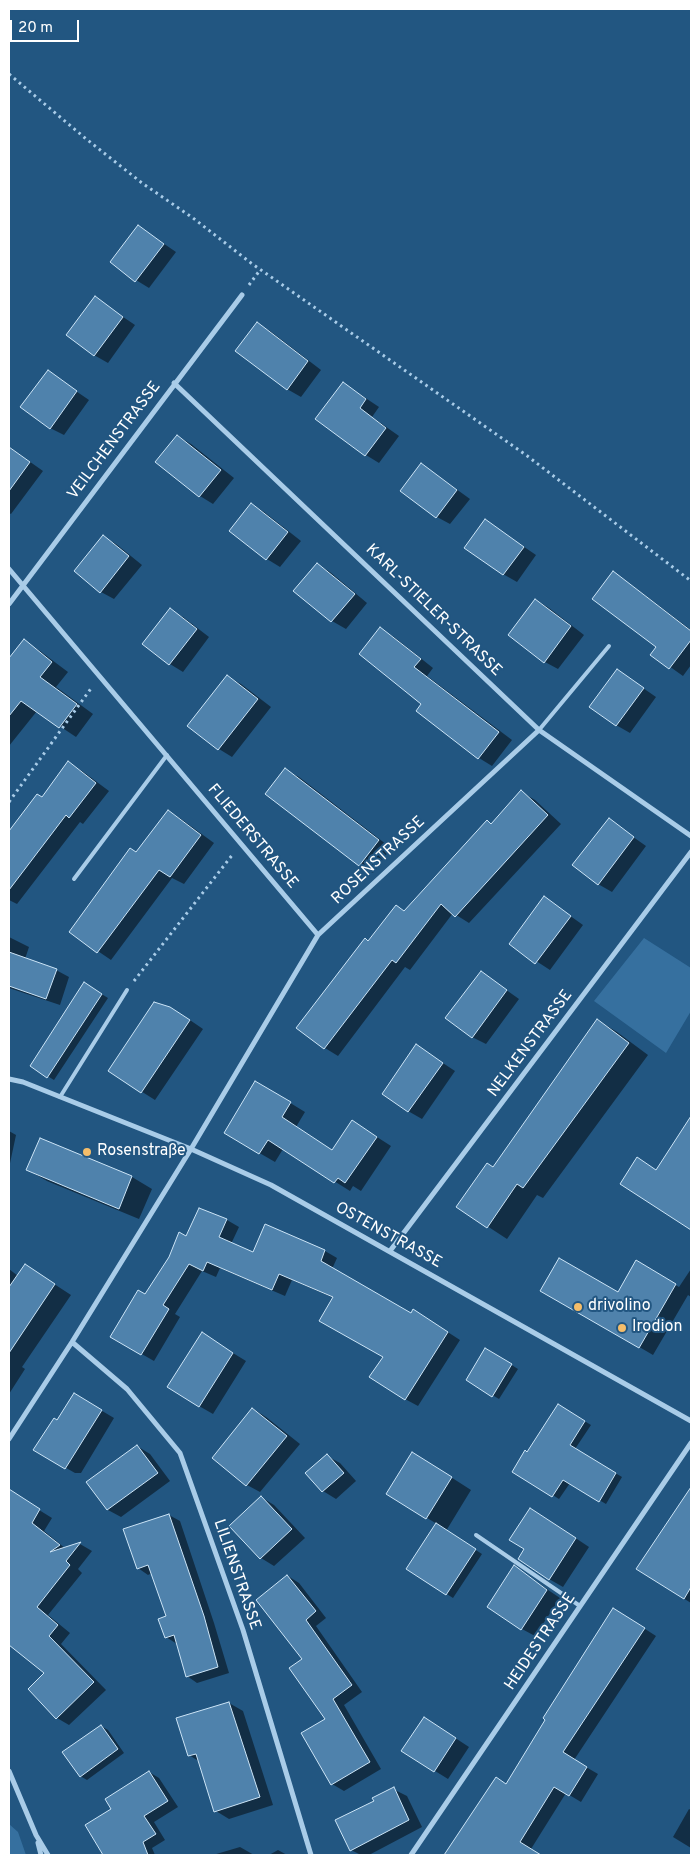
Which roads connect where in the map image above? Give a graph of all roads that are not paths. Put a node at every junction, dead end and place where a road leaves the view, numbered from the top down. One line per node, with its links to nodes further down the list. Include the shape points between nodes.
1 (242, 295): 2 (street, VEILCHENSTRASSE)
2 (174, 383): 4 (street, VEILCHENSTRASSE); 7 (street, KARL-STIELER-STRASSE)
3 (9, 569): 4 (street, FLIEDERSTRASSE)
4 (22, 585): 5 (street, VEILCHENSTRASSE); 8 (street, FLIEDERSTRASSE)
5 (9, 604)
6 (609, 646): 7 (lane)
7 (539, 730): 9 (street, KARL-STIELER-STRASSE); 12 (street, ROSENSTRASSE)
8 (167, 756): 11 (lane); 12 (street, FLIEDERSTRASSE)
9 (691, 836)
10 (691, 852): 17 (street, NELKENSTRASSE)
11 (74, 879)
12 (318, 935): 16 (street, ROSENSTRASSE)
13 (127, 990): 15 (lane)
14 (9, 1079): 15 (street, OSTENSTRASSE)
15 (60, 1097): 16 (street, OSTENSTRASSE)
16 (191, 1149): 17 (street, OSTENSTRASSE, via 271,1185); 18 (street, ROSENSTRASSE)
17 (390, 1251): 19 (street, OSTENSTRASSE)
18 (72, 1342): 20 (street, ROSENSTRASSE); 28 (street, LILIENSTRASSE, via 127,1389 180,1454 243,1630)
19 (691, 1421)
20 (9, 1439)
21 (691, 1442): 23 (street, HEIDESTRASSE)
22 (476, 1535): 23 (lane)
23 (580, 1606): 29 (street, HEIDESTRASSE)
24 (9, 1771): 25 (street)
25 (36, 1835): 26 (street); 27 (street)
26 (41, 1855)
27 (48, 1855)
28 (311, 1855)
29 (411, 1855)

